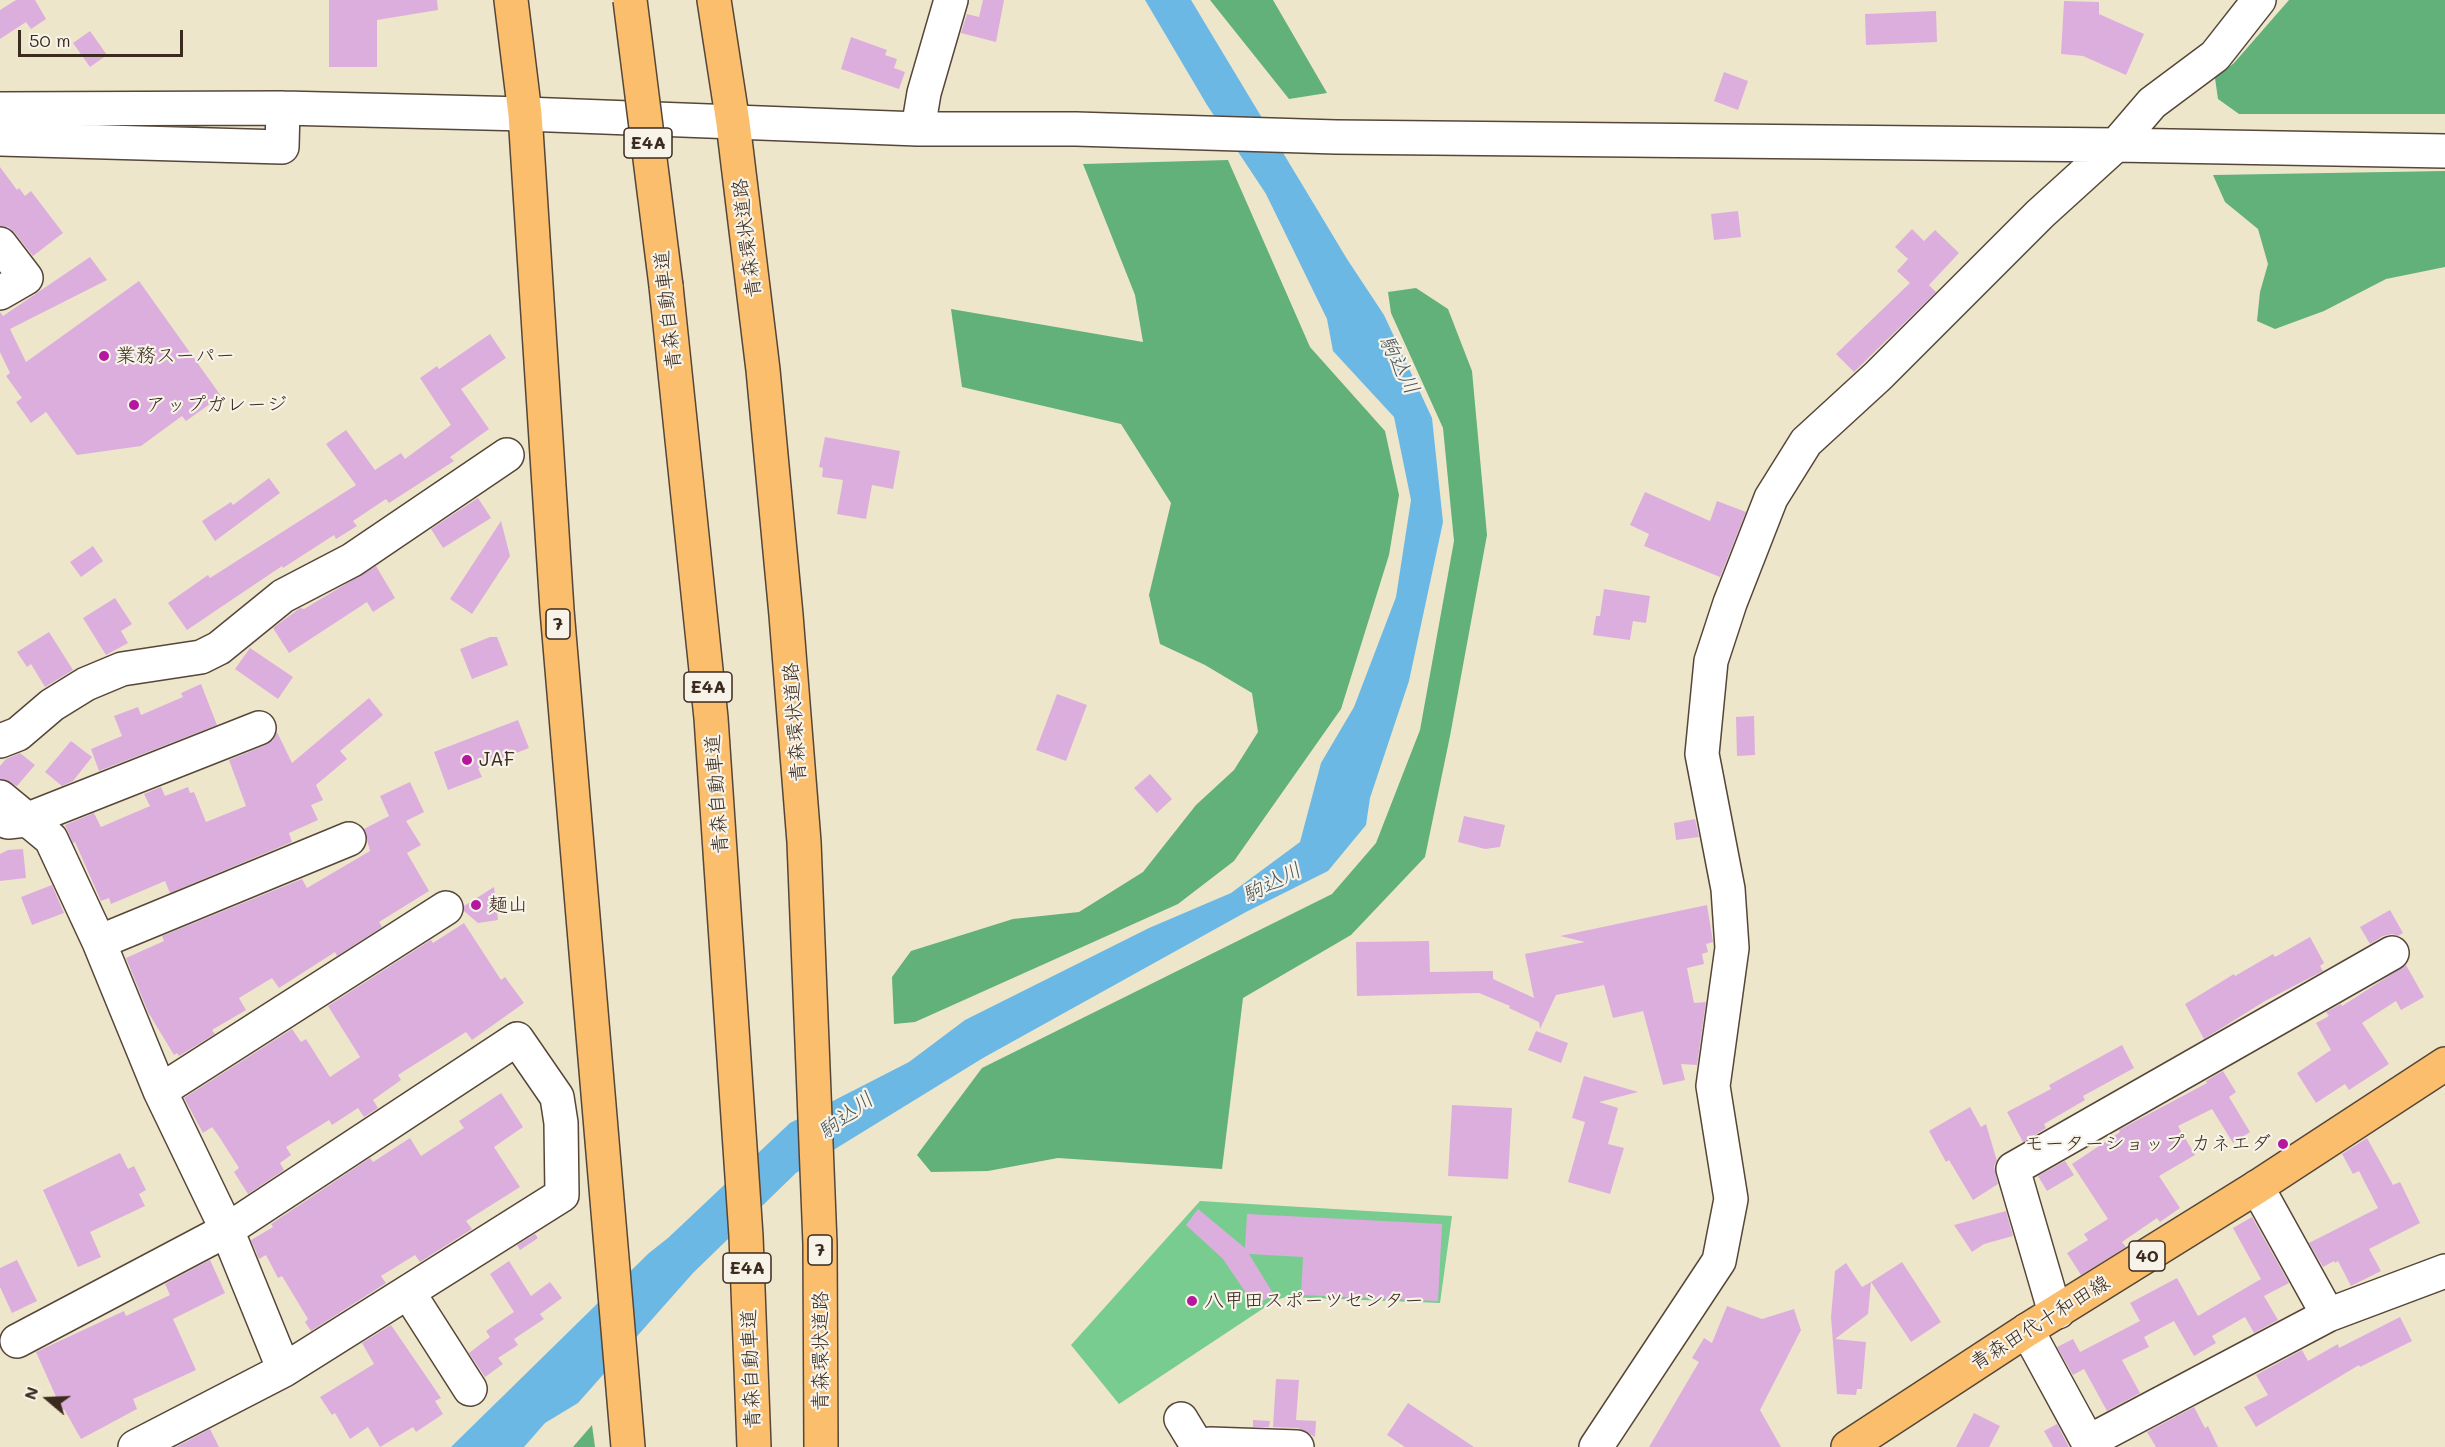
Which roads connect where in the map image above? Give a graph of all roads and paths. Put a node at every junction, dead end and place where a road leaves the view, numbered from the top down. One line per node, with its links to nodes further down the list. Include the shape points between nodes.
1 (511, 0): 7 (main road, 7)
2 (630, 0): 41 (main road, 青森自動車道 / E4A, bridge, via 666,286 711,718 746,1236)
3 (714, 0): 8 (main road, 青森環状道路 / 7)
4 (951, 0): 10 (street, via 924,93)
5 (2259, 0): 12 (street, via 2216,56 2152,103)
6 (0, 109): 9 (street)
7 (525, 114): 8 (street); 9 (street, via 283,108); 40 (main road, 7, via 557,610)
8 (733, 123): 10 (street); 38 (main road, 青森環状道路 / 7, via 763,370 804,842 820,1244)
9 (75, 125): 11 (street)
10 (918, 129): 12 (street)
11 (0, 139)
12 (2116, 145): 13 (street); 44 (street, via 1806,442 1771,498 1711,661 1702,754 1728,889 1732,948 1713,1086 1731,1199 1719,1261)
13 (2445, 151)
14 (0, 244): 15 (street, via 26,279)
15 (0, 293)
16 (507, 454): 18 (street, via 352,560 283,596 219,648 201,657 122,669 86,684 52,705 18,734)
17 (260, 728): 20 (street)
18 (0, 741)
19 (0, 797): 20 (street)
20 (13, 821): 23 (street, via 51,839)
21 (349, 839): 23 (street)
22 (446, 908): 26 (street)
23 (99, 942): 26 (street)
24 (2392, 953): 31 (street, via 2013,1169)
25 (2445, 1064): 27 (main road, 青森田代十和田線 / 40)
26 (160, 1091): 28 (street)
27 (2257, 1187): 31 (main road, 青森田代十和田線 / 40); 32 (street)
28 (227, 1230): 30 (street, via 517,1039 557,1097 562,1195); 34 (street); 35 (street)
29 (2445, 1270): 32 (street)
30 (408, 1292): 35 (street); 36 (street)
31 (2058, 1312): 33 (main road, 青森田代十和田線 / 40)
32 (2328, 1315): 33 (street, via 2088,1442)
33 (2027, 1330): 45 (main road, 青森田代十和田線 / 40)
34 (17, 1341)
35 (284, 1370): 39 (street)
36 (470, 1389)
37 (1181, 1419): 42 (street)
38 (821, 1441)
39 (135, 1447)
40 (628, 1447)
41 (754, 1447)
42 (1198, 1447): 43 (street)
43 (1296, 1447)
44 (1596, 1447)
45 (1848, 1447)

